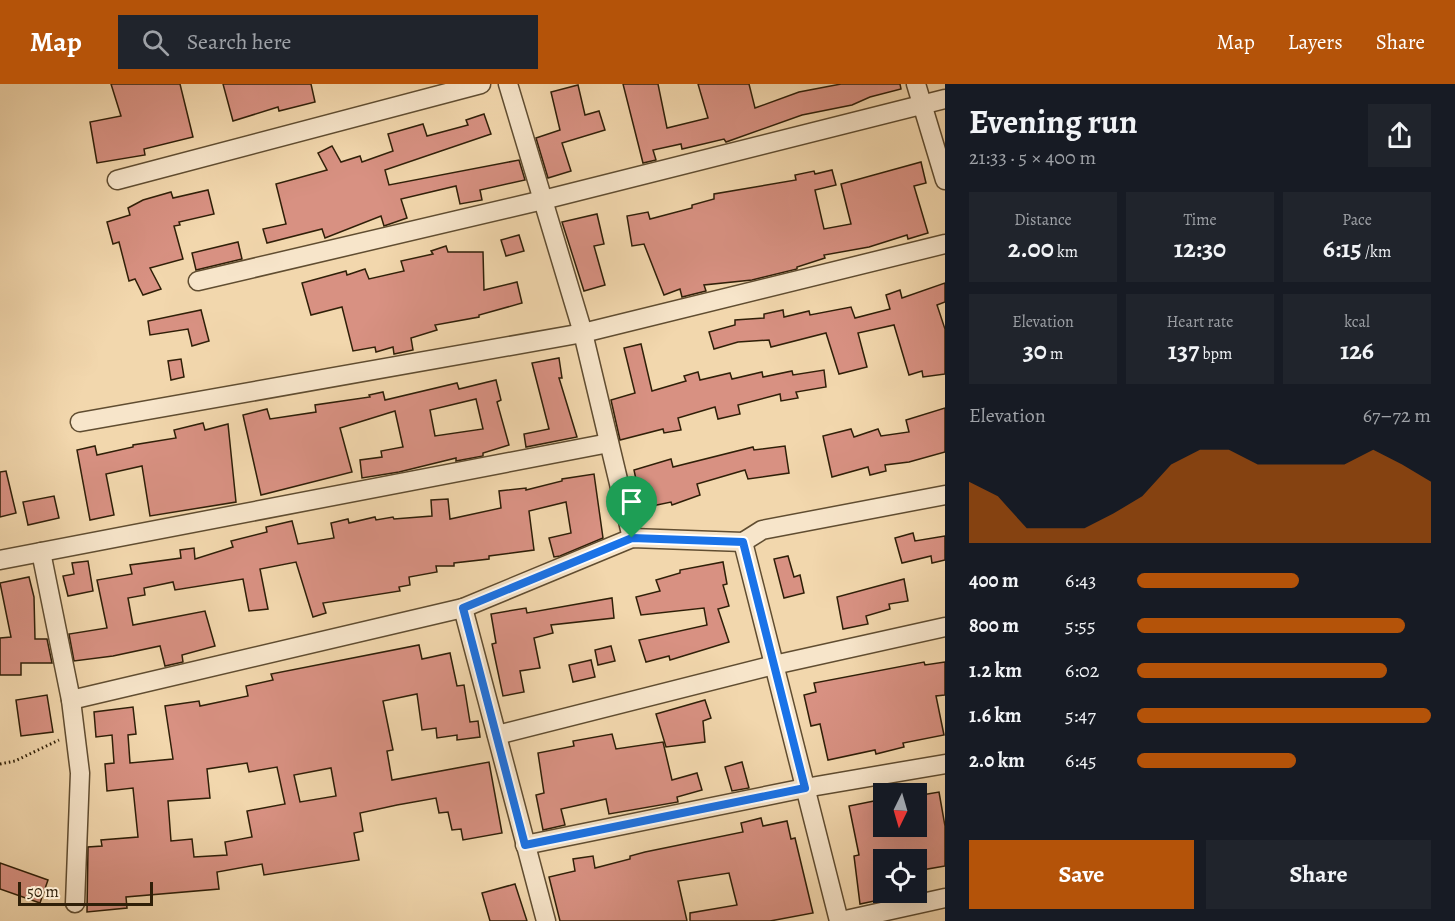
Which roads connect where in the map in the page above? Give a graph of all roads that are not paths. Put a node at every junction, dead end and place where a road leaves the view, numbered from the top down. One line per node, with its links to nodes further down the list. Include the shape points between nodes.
1 (482, 84): 6 (street)
2 (508, 84): 8 (street)
3 (916, 84): 5 (street)
4 (945, 99): 5 (street)
5 (922, 105): 7 (street); 8 (street)
6 (117, 180)
7 (945, 180)
8 (543, 200): 10 (street); 11 (street)
9 (945, 244): 11 (street)
10 (198, 280)
11 (584, 333): 12 (street); 13 (street)
12 (80, 422)
13 (609, 443): 15 (street); 17 (street)
14 (945, 495): 16 (street, via 762,530)
15 (632, 538): 16 (street); 19 (street)
16 (743, 542): 21 (street)
17 (41, 552): 18 (street); 22 (street)
18 (0, 560)
19 (463, 608): 22 (street); 23 (street)
20 (945, 627): 21 (street)
21 (774, 665): 23 (street); 25 (street)
22 (71, 700): 28 (street, via 80,773)
23 (496, 735): 26 (street)
24 (945, 764): 25 (street)
25 (805, 788): 26 (street); 30 (street)
26 (525, 845): 29 (street)
27 (945, 898): 30 (street)
28 (75, 903)
29 (546, 921)
30 (840, 921)

